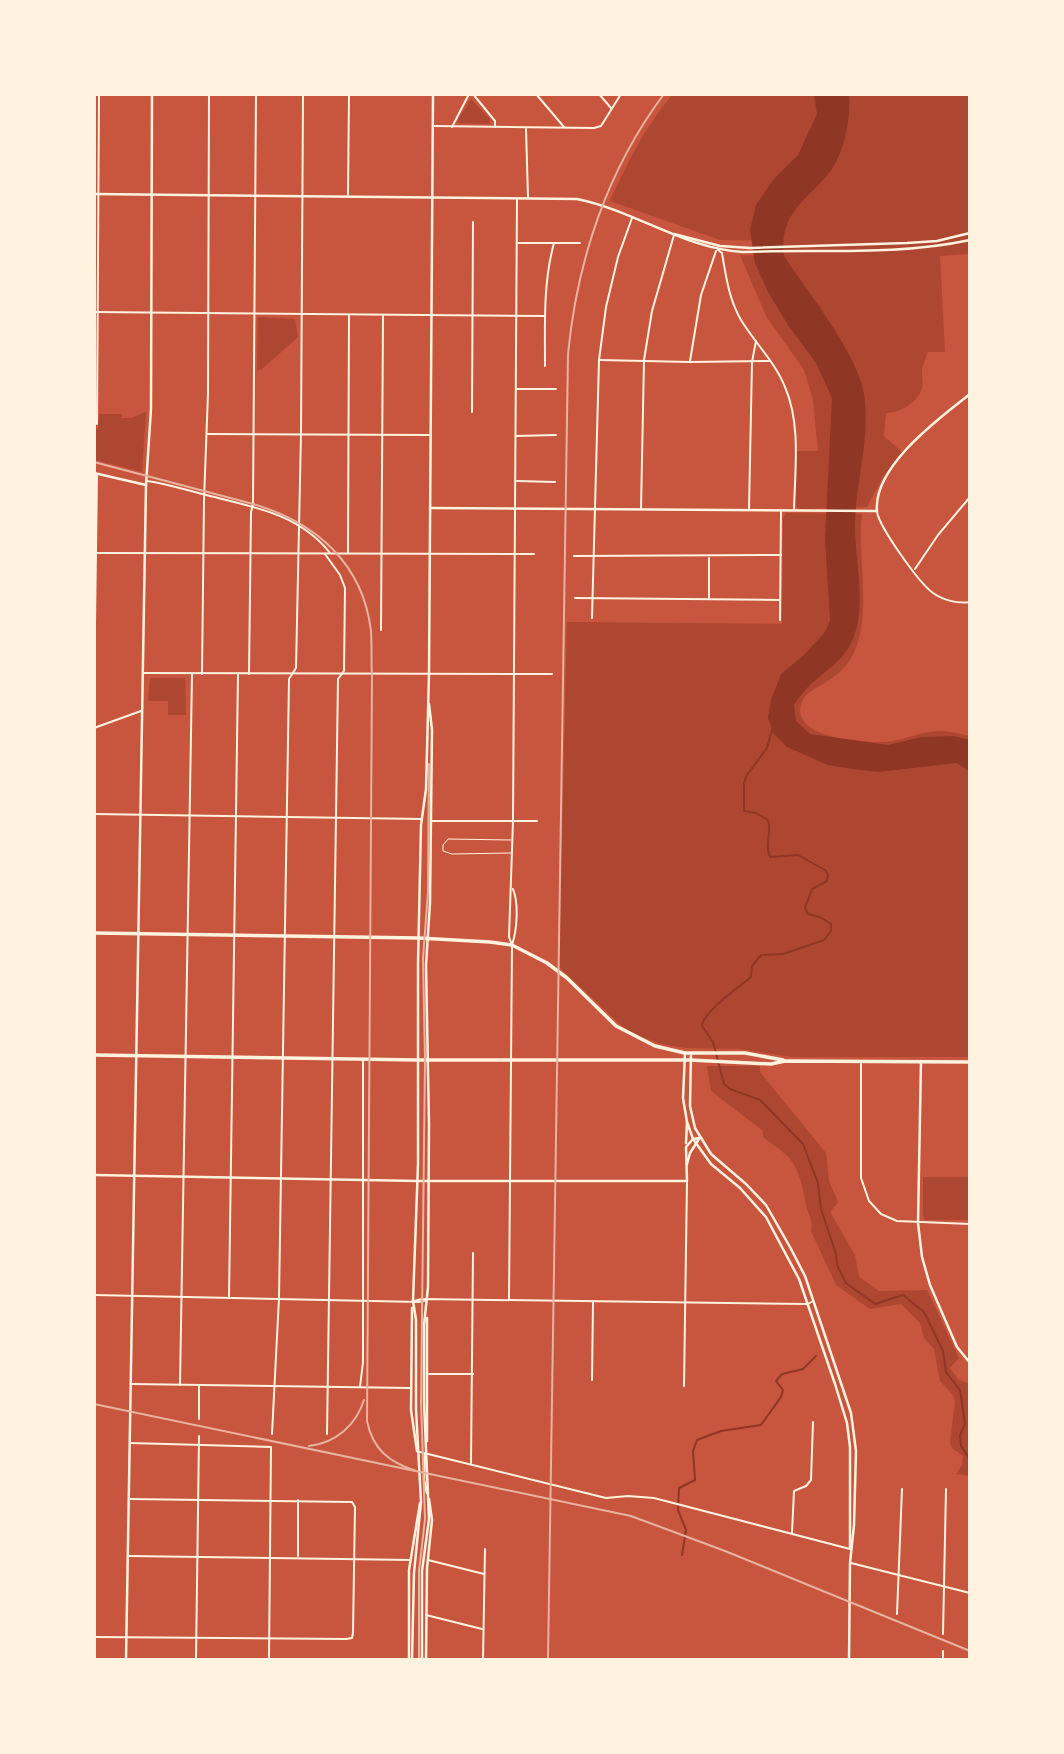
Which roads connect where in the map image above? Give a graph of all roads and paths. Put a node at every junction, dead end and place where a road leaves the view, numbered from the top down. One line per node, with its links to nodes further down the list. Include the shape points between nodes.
1 (99, 94): 18 (street)
2 (152, 94): 19 (main road)
3 (209, 94): 20 (street)
4 (256, 94): 21 (street)
5 (303, 94): 22 (street)
6 (349, 94): 23 (street)
7 (433, 94): 13 (main road)
8 (471, 94): 15 (street); 16 (street, via 495,121)
9 (536, 94): 17 (street)
10 (599, 94): 12 (street)
11 (621, 94): 12 (street)
12 (612, 109): 17 (street, via 601,126)
13 (433, 126): 15 (street); 24 (main road)
14 (526, 127): 16 (street); 17 (street); 26 (street)
15 (452, 128): 16 (street)
16 (495, 128)
17 (565, 128)
18 (96, 194): 19 (main road); 38 (street)
19 (152, 194): 20 (main road); 39 (main road)
20 (209, 194): 21 (main road); 40 (street)
21 (256, 194): 22 (main road); 41 (street)
22 (302, 195): 23 (main road); 46 (street)
23 (348, 195): 24 (main road)
24 (432, 197): 25 (main road); 43 (main road)
25 (517, 198): 26 (main road); 32 (street)
26 (528, 198): 27 (main road, via 577,199)
27 (633, 217): 30 (main road); 50 (street, via 618,257)
28 (473, 222): 45 (street)
29 (970, 233): 36 (main road, via 927,242)
30 (674, 234): 35 (main road); 37 (main road); 51 (street, via 652,312)
31 (970, 240): 36 (main road, via 937,247)
32 (517, 243): 33 (street); 47 (street)
33 (554, 243): 34 (street); 48 (street)
34 (580, 243)
35 (743, 249): 36 (main road); 37 (main road)
36 (793, 249)
37 (718, 250): 49 (street, via 733,304); 53 (street, via 701,295)
38 (96, 312): 39 (street); 60 (street)
39 (151, 313): 40 (street); 72 (main road)
40 (208, 314): 41 (street); 61 (street)
41 (255, 314): 46 (street); 62 (street)
42 (383, 314): 43 (street); 44 (street); 65 (street)
43 (431, 314): 45 (street); 66 (main road)
44 (349, 315): 46 (street); 64 (street)
45 (473, 315): 47 (street); 59 (street)
46 (301, 316): 63 (street)
47 (515, 316): 48 (street); 56 (street)
48 (545, 316): 55 (street)
49 (756, 341): 52 (street); 54 (street)
50 (599, 360): 51 (street); 78 (street)
51 (645, 360): 53 (street); 79 (street)
52 (771, 360): 54 (street); 82 (street, via 786,389 795,426)
53 (690, 362): 54 (street)
54 (752, 362): 80 (street)
55 (545, 366)
56 (516, 389): 57 (street); 68 (street)
57 (556, 389)
58 (970, 394): 83 (main road, via 891,468 878,493)
59 (472, 412)
60 (97, 424)
61 (207, 433): 62 (street); 73 (street)
62 (254, 433): 63 (street); 75 (street)
63 (301, 434): 64 (street); 84 (street)
64 (349, 434): 65 (street); 92 (street)
65 (382, 434): 66 (street); 93 (street)
66 (430, 435): 76 (main road)
67 (556, 435): 68 (street)
68 (515, 436): 70 (street)
69 (96, 473): 72 (main road); 85 (street)
70 (516, 481): 71 (street); 77 (street)
71 (555, 482)
72 (146, 483): 73 (street); 86 (main road)
73 (205, 495): 75 (street); 87 (street)
74 (970, 498): 101 (street)
75 (252, 507): 84 (street); 89 (street)
76 (430, 508): 77 (main road); 94 (main road)
77 (516, 509): 78 (main road); 96 (street)
78 (595, 510): 79 (main road); 99 (street)
79 (641, 510): 80 (main road)
80 (749, 510): 81 (main road)
81 (781, 511): 82 (main road); 97 (street)
82 (794, 511): 83 (main road)
83 (877, 511): 101 (street, via 882,526)
84 (299, 525): 88 (street); 91 (street)
85 (96, 553): 86 (street); 107 (street)
86 (146, 553): 87 (street); 111 (main road)
87 (203, 553): 89 (street); 113 (street)
88 (298, 553): 89 (street); 90 (street); 116 (street, via 296,668)
89 (250, 554): 115 (street)
90 (325, 554): 91 (street); 117 (street, via 345,588)
91 (331, 554): 92 (street)
92 (348, 554): 93 (street)
93 (382, 554): 94 (street); 110 (street)
94 (429, 554): 96 (street); 118 (main road)
95 (534, 554): 96 (street)
96 (514, 555): 119 (street)
97 (781, 555): 100 (street); 105 (street)
98 (574, 556): 99 (street)
99 (593, 556): 100 (street); 103 (street)
100 (709, 556): 104 (street)
101 (914, 570): 106 (street, via 933,593 948,601)
102 (575, 598): 103 (street)
103 (593, 598): 104 (street); 108 (street)
104 (709, 599): 105 (street)
105 (780, 600): 109 (street)
106 (970, 602)
107 (95, 618): 121 (street)
108 (592, 618)
109 (780, 620)
110 (381, 630)
111 (143, 673): 112 (street); 124 (main road)
112 (192, 674): 113 (street); 128 (street)
113 (202, 674): 114 (street)
114 (239, 674): 115 (street); 129 (street)
115 (249, 674): 116 (street)
116 (292, 674): 117 (street); 130 (street)
117 (342, 674): 118 (street); 131 (street, via 338,679)
118 (429, 674): 119 (street); 122 (main road)
119 (514, 674): 120 (street); 134 (street)
120 (552, 674)
121 (95, 677): 123 (street)
122 (428, 698): 132 (main road); 133 (main road)
123 (94, 700)
124 (142, 710): 125 (street); 126 (main road)
125 (94, 728)
126 (140, 813): 127 (street); 128 (street); 140 (main road)
127 (94, 814)
128 (190, 814): 129 (street); 141 (street)
129 (236, 815): 130 (street); 142 (street)
130 (286, 815): 131 (street); 143 (street)
131 (336, 817): 132 (street); 144 (street)
132 (422, 819): 145 (main road)
133 (431, 821): 134 (street); 146 (main road)
134 (513, 821): 135 (street); 136 (street)
135 (537, 821)
136 (513, 840): 137 (street); 137 (lane, via 448,839 443,852)
137 (513, 853): 138 (street)
138 (512, 887): 147 (street); 147 (street)
139 (94, 933): 140 (main road)
140 (138, 933): 141 (main road); 151 (main road)
141 (187, 934): 142 (main road); 152 (street)
142 (235, 935): 143 (main road); 153 (street)
143 (284, 935): 144 (main road); 154 (street)
144 (333, 936): 145 (main road); 155 (street)
145 (419, 939): 146 (main road); 157 (main road)
146 (427, 940): 147 (main road); 158 (main road)
147 (512, 945): 149 (main road, via 567,978 616,1026 655,1046); 159 (street)
148 (691, 1052): 149 (main road); 160 (main road); 162 (main road, via 745,1053)
149 (685, 1053): 161 (main road)
150 (94, 1055): 151 (main road)
151 (136, 1055): 152 (main road); 173 (main road)
152 (185, 1056): 153 (main road); 174 (street)
153 (233, 1056): 154 (main road); 175 (street)
154 (283, 1057): 155 (main road); 176 (street)
155 (333, 1058): 156 (main road); 177 (street)
156 (363, 1059): 157 (main road); 178 (street)
157 (419, 1060): 158 (main road); 181 (main road)
158 (428, 1060): 159 (main road); 179 (main road)
159 (511, 1060): 161 (main road); 180 (street)
160 (690, 1060): 161 (main road); 162 (main road); 167 (main road, via 691,1114)
161 (684, 1061): 166 (main road)
162 (785, 1061): 163 (main road)
163 (860, 1061): 164 (main road); 185 (street, via 864,1190 881,1214)
164 (921, 1061): 165 (main road); 185 (main road)
165 (970, 1062)
166 (687, 1122): 168 (main road); 170 (main road)
167 (700, 1138): 168 (main road); 169 (main road); 183 (main road, via 717,1161)
168 (693, 1139): 169 (main road); 170 (main road)
169 (696, 1145): 171 (main road); 184 (main road)
170 (686, 1147): 171 (main road)
171 (687, 1164): 182 (main road)
172 (94, 1175): 173 (main road)
173 (135, 1176): 174 (main road); 189 (main road)
174 (184, 1177): 175 (main road); 190 (street)
175 (230, 1178): 176 (main road); 191 (street)
176 (280, 1178): 177 (main road); 192 (street)
177 (330, 1180): 178 (main road); 193 (street)
178 (363, 1180): 181 (main road); 194 (street)
179 (428, 1180): 180 (main road); 181 (main road); 195 (main road)
180 (511, 1180): 182 (main road); 197 (street)
181 (418, 1181): 198 (main road)
182 (687, 1181): 201 (street)
183 (750, 1188): 184 (main road); 199 (main road, via 766,1205 798,1261)
184 (745, 1193): 202 (main road, via 772,1227)
185 (919, 1223): 186 (street); 206 (main road, via 926,1277 957,1347)
186 (970, 1224)
187 (473, 1253): 196 (street)
188 (94, 1295): 189 (street)
189 (133, 1295): 190 (street); 210 (main road)
190 (182, 1296): 191 (street); 211 (street)
191 (229, 1298): 192 (street)
192 (279, 1298): 193 (street); 213 (street)
193 (328, 1298): 194 (street); 215 (street)
194 (362, 1300): 198 (street); 216 (street)
195 (428, 1300): 196 (street); 198 (street); 203 (main road)
196 (474, 1300): 197 (street); 208 (street)
197 (509, 1300): 200 (street)
198 (413, 1301): 217 (main road); 269 (main road, via 421,1502)
199 (813, 1301): 202 (street); 204 (main road)
200 (593, 1302): 201 (street); 209 (street)
201 (685, 1303): 202 (street); 214 (street)
202 (808, 1304): 205 (main road)
203 (426, 1315): 207 (main road); 270 (main road, via 429,1510)
204 (833, 1358): 205 (main road); 218 (main road)
205 (827, 1360): 219 (main road)
206 (970, 1363)
207 (428, 1374): 208 (street); 230 (main road)
208 (472, 1374): 231 (street)
209 (592, 1380)
210 (131, 1384): 211 (street); 227 (main road)
211 (180, 1385): 212 (street)
212 (199, 1385): 213 (street); 222 (street)
213 (276, 1386): 215 (street); 224 (street)
214 (684, 1386)
215 (328, 1387): 216 (street); 225 (street)
216 (360, 1387): 217 (street)
217 (411, 1388): 229 (main road)
218 (847, 1401): 219 (main road); 220 (main road)
219 (842, 1403): 221 (main road)
220 (851, 1413): 221 (main road); 233 (main road)
221 (845, 1415): 232 (main road)
222 (199, 1419)
223 (813, 1422): 242 (street, via 811,1480 794,1491)
224 (272, 1434)
225 (327, 1434)
226 (199, 1436): 228 (street)
227 (129, 1443): 228 (street); 236 (main road)
228 (199, 1444): 237 (street); 238 (street, via 271,1447)
229 (417, 1451): 230 (street); 240 (main road)
230 (425, 1452): 231 (street); 241 (main road, via 424,1484)
231 (471, 1464): 242 (street, via 605,1498 654,1499)
232 (850, 1472): 233 (main road); 244 (main road)
233 (856, 1472): 244 (main road)
234 (902, 1489): 254 (street)
235 (947, 1489): 255 (street)
236 (129, 1499): 237 (street); 245 (main road)
237 (198, 1500): 238 (street); 246 (street)
238 (271, 1500): 239 (street); 248 (street)
239 (298, 1500): 247 (street); 249 (street, via 354,1504)
240 (419, 1506): 241 (main road); 250 (main road)
241 (431, 1506): 251 (main road)
242 (792, 1534): 244 (street)
243 (485, 1549): 253 (street)
244 (851, 1550): 252 (main road)
245 (128, 1556): 246 (street); 262 (main road)
246 (198, 1557): 248 (street); 263 (street)
247 (298, 1557): 248 (street); 249 (street)
248 (270, 1558): 264 (street)
249 (354, 1559): 250 (street); 264 (street, via 350,1638)
250 (410, 1560): 269 (main road)
251 (427, 1560): 253 (street); 258 (main road)
252 (850, 1563): 254 (street); 272 (main road)
253 (485, 1574): 259 (street)
254 (897, 1574): 255 (street); 257 (street)
255 (944, 1587): 256 (street); 260 (street)
256 (970, 1593)
257 (897, 1614)
258 (425, 1615): 259 (street); 270 (main road)
259 (483, 1630): 271 (street)
260 (943, 1634)
261 (94, 1637): 262 (street)
262 (126, 1637): 263 (street); 266 (main road)
263 (197, 1638): 264 (street); 267 (street)
264 (269, 1638): 268 (street)
265 (943, 1651): 273 (street)
266 (126, 1660)
267 (196, 1660)
268 (269, 1660)
269 (411, 1660)
270 (424, 1660)
271 (483, 1660)
272 (849, 1660)
273 (943, 1660)

